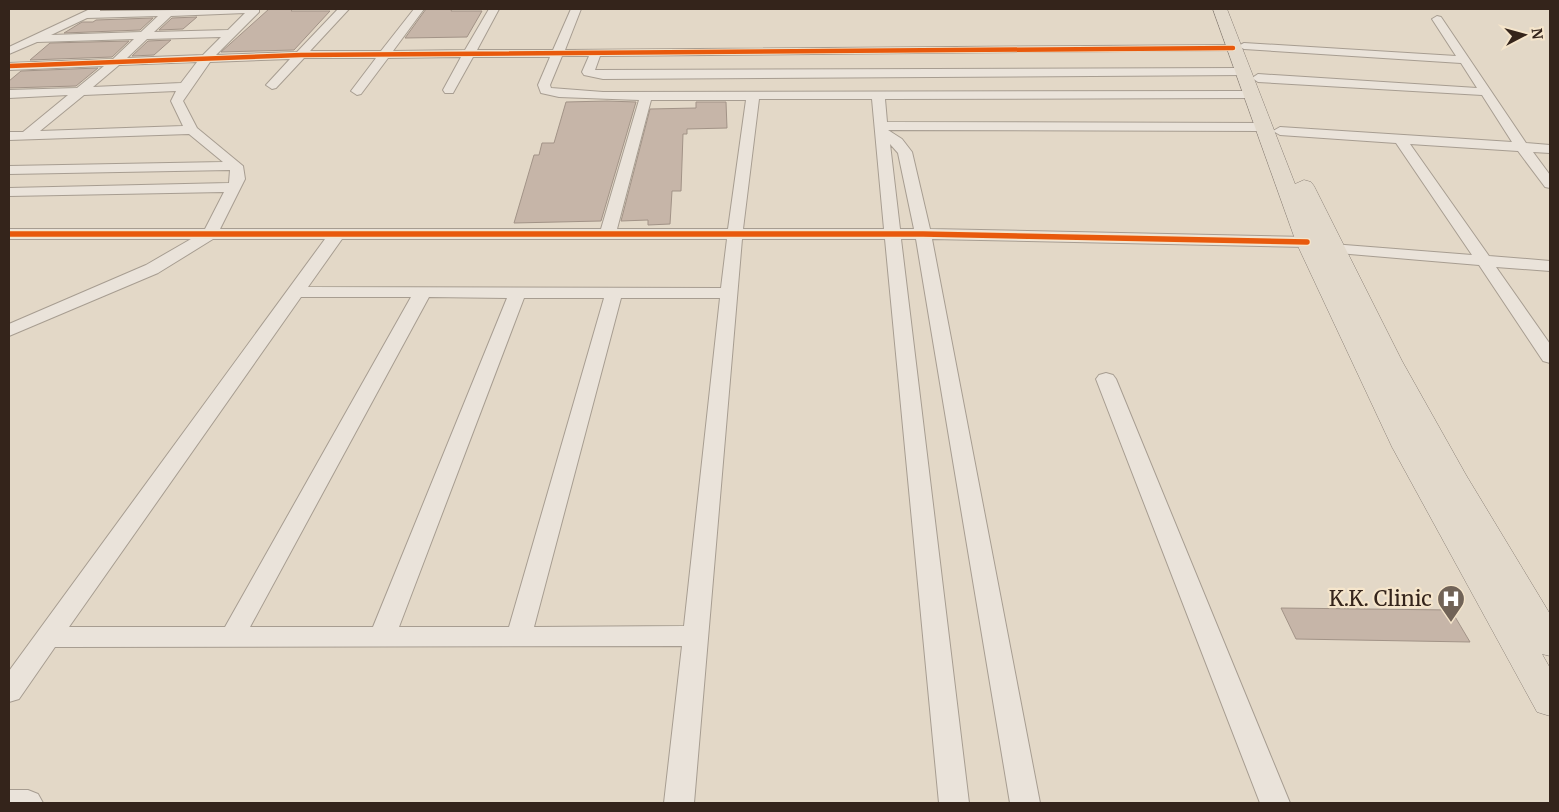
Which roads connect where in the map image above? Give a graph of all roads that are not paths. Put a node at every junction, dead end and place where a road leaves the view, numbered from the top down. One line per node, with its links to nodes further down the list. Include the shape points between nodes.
1 (98, 9): 10 (street)
2 (344, 9): 21 (street)
3 (419, 9): 19 (street)
4 (494, 9): 20 (street)
5 (576, 9): 17 (street)
6 (1220, 9): 15 (main road)
7 (1233, 9): 15 (main road)
8 (255, 10): 9 (street); 12 (street)
9 (168, 13): 10 (street); 13 (street)
10 (85, 15): 14 (street)
11 (1437, 19): 23 (street)
12 (230, 33): 13 (street); 22 (street)
13 (144, 36): 14 (street); 24 (street)
14 (33, 39): 16 (street)
15 (1239, 46): 18 (street); 23 (street); 27 (main road)
16 (9, 50)
17 (558, 53): 18 (street); 20 (street); 35 (street, via 544,85 545,90)
18 (596, 53): 26 (street, via 588,72 593,75)
19 (382, 54): 20 (street); 21 (street); 32 (street)
20 (467, 54): 30 (street)
21 (300, 55): 22 (street); 28 (street)
22 (210, 57): 24 (street); 29 (street)
23 (1463, 60): 33 (street)
24 (117, 62): 25 (street); 31 (street)
25 (9, 66)
26 (790, 74): 27 (street); 37 (street)
27 (1250, 82): 33 (street); 38 (street); 39 (main road)
28 (272, 85)
29 (184, 86): 31 (street); 40 (street, via 177,101)
30 (448, 90)
31 (82, 91): 34 (street); 42 (street)
32 (356, 91)
33 (1485, 92): 45 (street)
34 (9, 94)
35 (646, 96): 36 (street); 55 (street)
36 (753, 96): 37 (street); 56 (street)
37 (791, 96): 38 (street)
38 (878, 96): 41 (street)
39 (1272, 129): 41 (street); 44 (street); 59 (main road); 60 (main road)
40 (192, 130): 42 (street); 47 (street)
41 (882, 130): 57 (street); 58 (street, via 905,152)
42 (27, 135): 43 (street)
43 (9, 136)
44 (1400, 139): 45 (street); 61 (street)
45 (1522, 147): 46 (street); 49 (street)
46 (1550, 150)
47 (236, 166): 48 (street); 50 (street, via 238,179)
48 (9, 170)
49 (1550, 184)
50 (233, 187): 51 (street); 53 (street)
51 (9, 192)
52 (9, 234): 53 (street)
53 (210, 234): 54 (street); 68 (street, via 152,269)
54 (337, 234): 55 (street); 63 (street)
55 (608, 234): 56 (street)
56 (735, 234): 57 (street); 67 (street)
57 (894, 234): 58 (street); 82 (street)
58 (923, 234): 59 (street); 83 (street)
59 (1307, 242): 78 (main road, via 1406,447)
60 (1332, 250): 61 (street); 76 (main road, via 1418,415)
61 (1486, 261): 62 (street); 69 (street)
62 (1550, 266)
63 (296, 292): 64 (street); 75 (street)
64 (423, 292): 65 (street); 73 (street)
65 (518, 292): 66 (street); 74 (street)
66 (614, 293): 67 (street); 71 (street)
67 (730, 293): 72 (street)
68 (9, 331)
69 (1550, 357)
70 (1106, 379): 84 (street)
71 (519, 636): 72 (street); 74 (street)
72 (695, 636): 81 (street)
73 (232, 637): 74 (street); 75 (street)
74 (382, 637)
75 (47, 638): 77 (street)
76 (1550, 643)
77 (9, 691)
78 (1550, 701)
79 (9, 803): 80 (street)
80 (28, 803)
81 (678, 803)
82 (954, 803)
83 (1025, 803)
84 (1275, 803)

